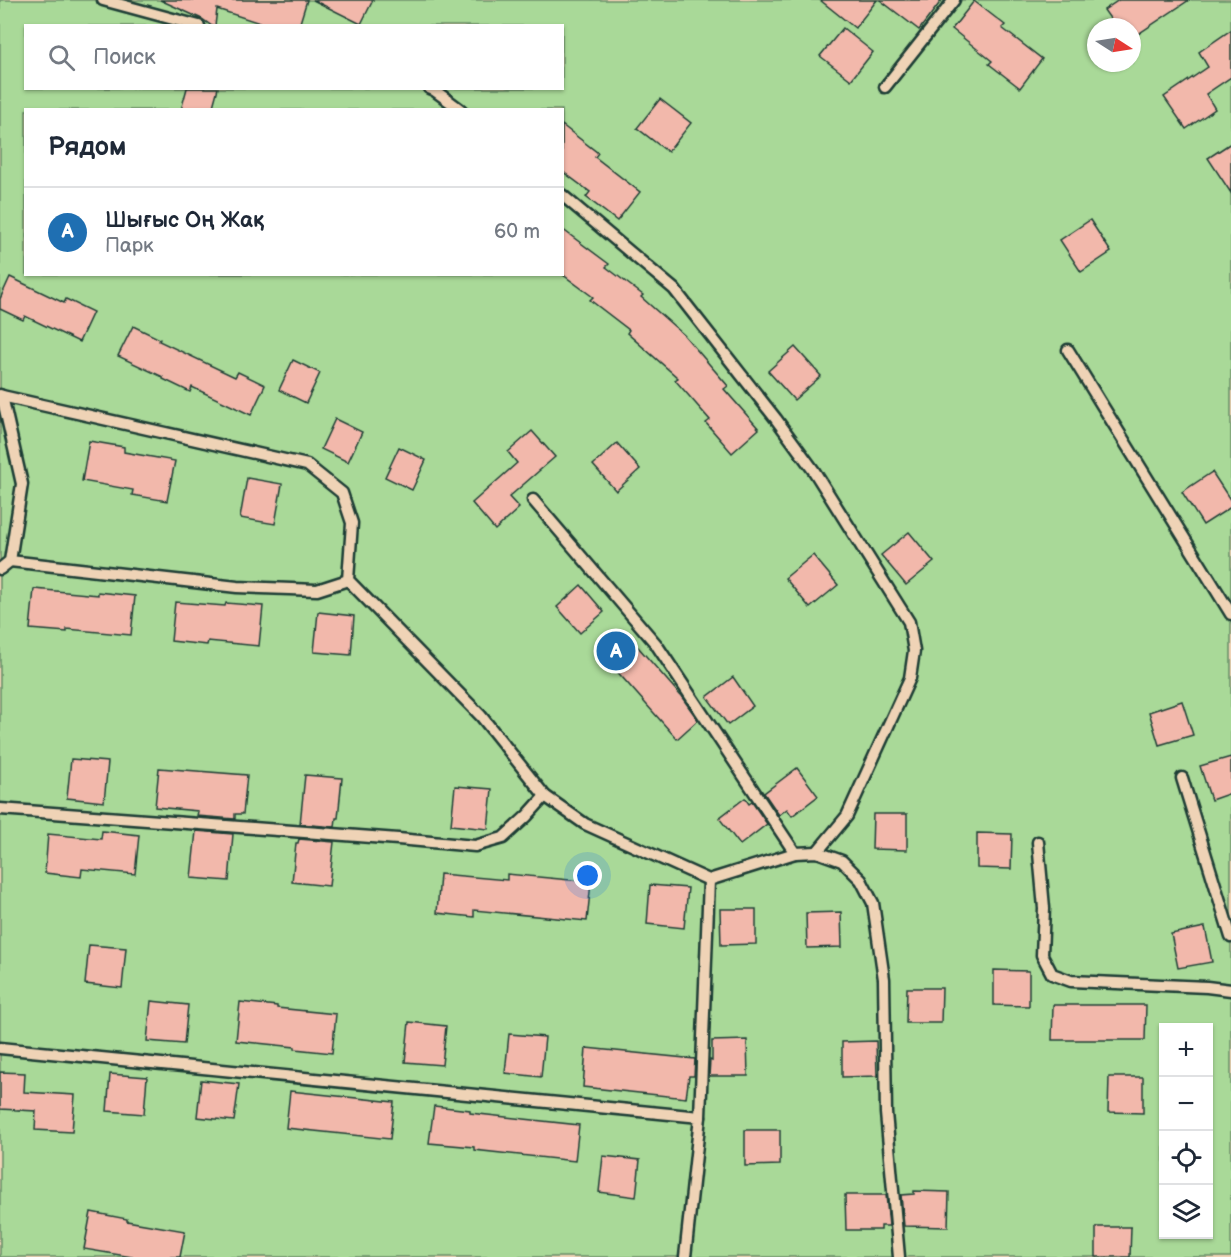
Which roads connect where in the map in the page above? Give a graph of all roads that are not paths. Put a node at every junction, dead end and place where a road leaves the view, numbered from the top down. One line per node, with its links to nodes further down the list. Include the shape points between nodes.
1 (103, 0): 3 (lane)
2 (954, 0): 4 (lane)
3 (192, 24)
4 (885, 87)
5 (434, 90): 6 (lane)
6 (457, 108)
7 (564, 197): 19 (lane, via 674,289 813,471 909,622 914,651 910,678 847,816)
8 (1068, 350): 14 (lane)
9 (1, 395): 11 (lane, via 22,484); 13 (lane, via 307,465 342,492 352,523)
10 (533, 500): 20 (lane, via 656,644)
11 (10, 561): 12 (lane); 13 (lane, via 237,586 317,590)
12 (0, 568)
13 (348, 579): 16 (lane, via 482,716)
14 (1231, 614)
15 (1182, 778): 22 (lane)
16 (545, 796): 17 (lane, via 503,838 475,846); 21 (lane, via 585,824)
17 (0, 808)
18 (1038, 842): 23 (lane, via 1044,908 1042,955 1052,974 1071,981)
19 (818, 852): 20 (lane); 27 (lane, via 842,861 861,880 873,903 884,979 886,1113)
20 (795, 854): 21 (lane)
21 (709, 880): 25 (lane)
22 (1231, 938)
23 (1231, 990)
24 (0, 1048): 25 (lane)
25 (700, 1117): 26 (lane)
26 (685, 1257)
27 (899, 1257)

